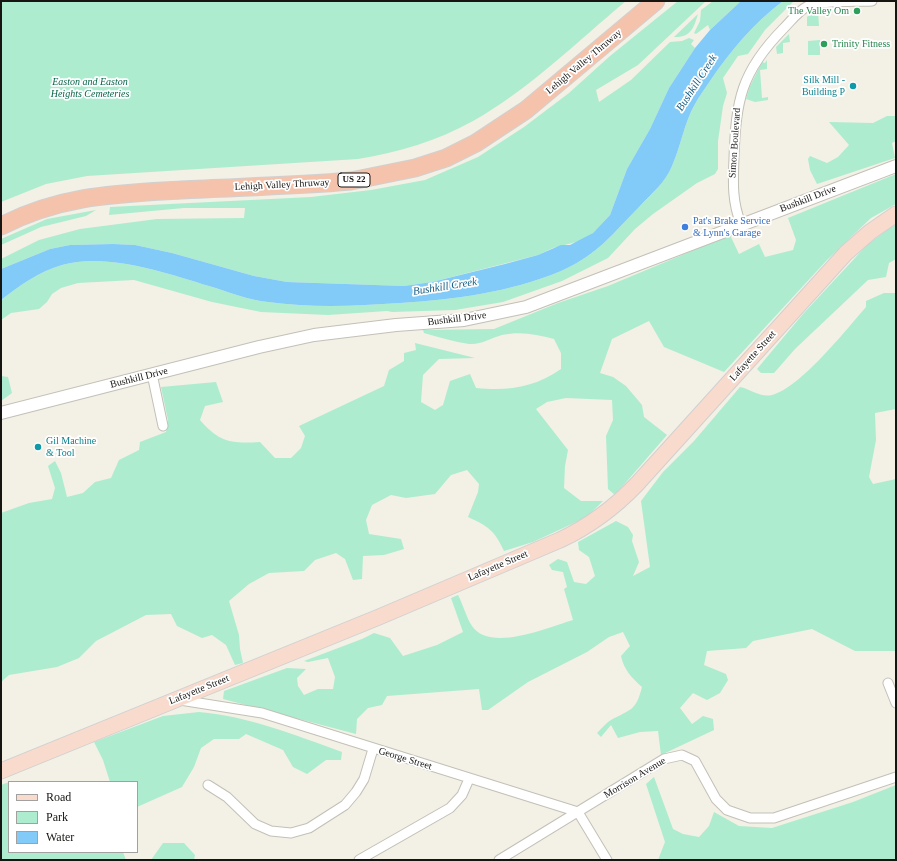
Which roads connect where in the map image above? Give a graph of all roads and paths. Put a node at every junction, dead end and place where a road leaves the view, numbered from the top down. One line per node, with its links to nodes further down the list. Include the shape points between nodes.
1 (641, 1): 5 (highway, Lehigh Valley Thruway / US 22, via 503,114 465,137 423,154 360,169 89,186 48,194)
2 (656, 1): 8 (highway, Lehigh Valley Thruway / US 22, via 508,124 476,144 432,163 384,176 351,181 123,193 80,198 40,208)
3 (872, 1): 7 (street, Simon Boulevard, via 820,3 807,7 770,42 756,62 742,89 736,114 733,184 734,204)
4 (896, 166): 7 (street, Bushkill Drive)
5 (1, 213)
6 (896, 214): 13 (main road, Lafayette Street, via 870,232 846,254 637,484 611,509 591,523 560,540)
7 (741, 224): 9 (street, Bushkill Drive, via 548,300 511,311 457,321 314,335)
8 (1, 226)
9 (152, 374): 10 (street, Bushkill Drive); 11 (street)
10 (1, 413)
11 (163, 426)
12 (888, 682): 14 (street)
13 (177, 699): 15 (street, George Street, via 262,713); 16 (main road, Lafayette Street)
14 (896, 703)
15 (373, 748): 18 (street, George Street); 19 (street, via 364,779 345,805 309,828 290,833 271,831 255,824 227,797)
16 (1, 771)
17 (896, 777): 20 (street, Morrison Avenue, via 774,818 750,818 727,810 716,799 699,765 682,755 664,759)
18 (469, 779): 20 (street, George Street); 21 (street, via 462,795 450,808)
19 (208, 785)
20 (578, 812): 22 (street, Morrison Avenue); 23 (street)
21 (359, 860)
22 (499, 860)
23 (607, 860)

